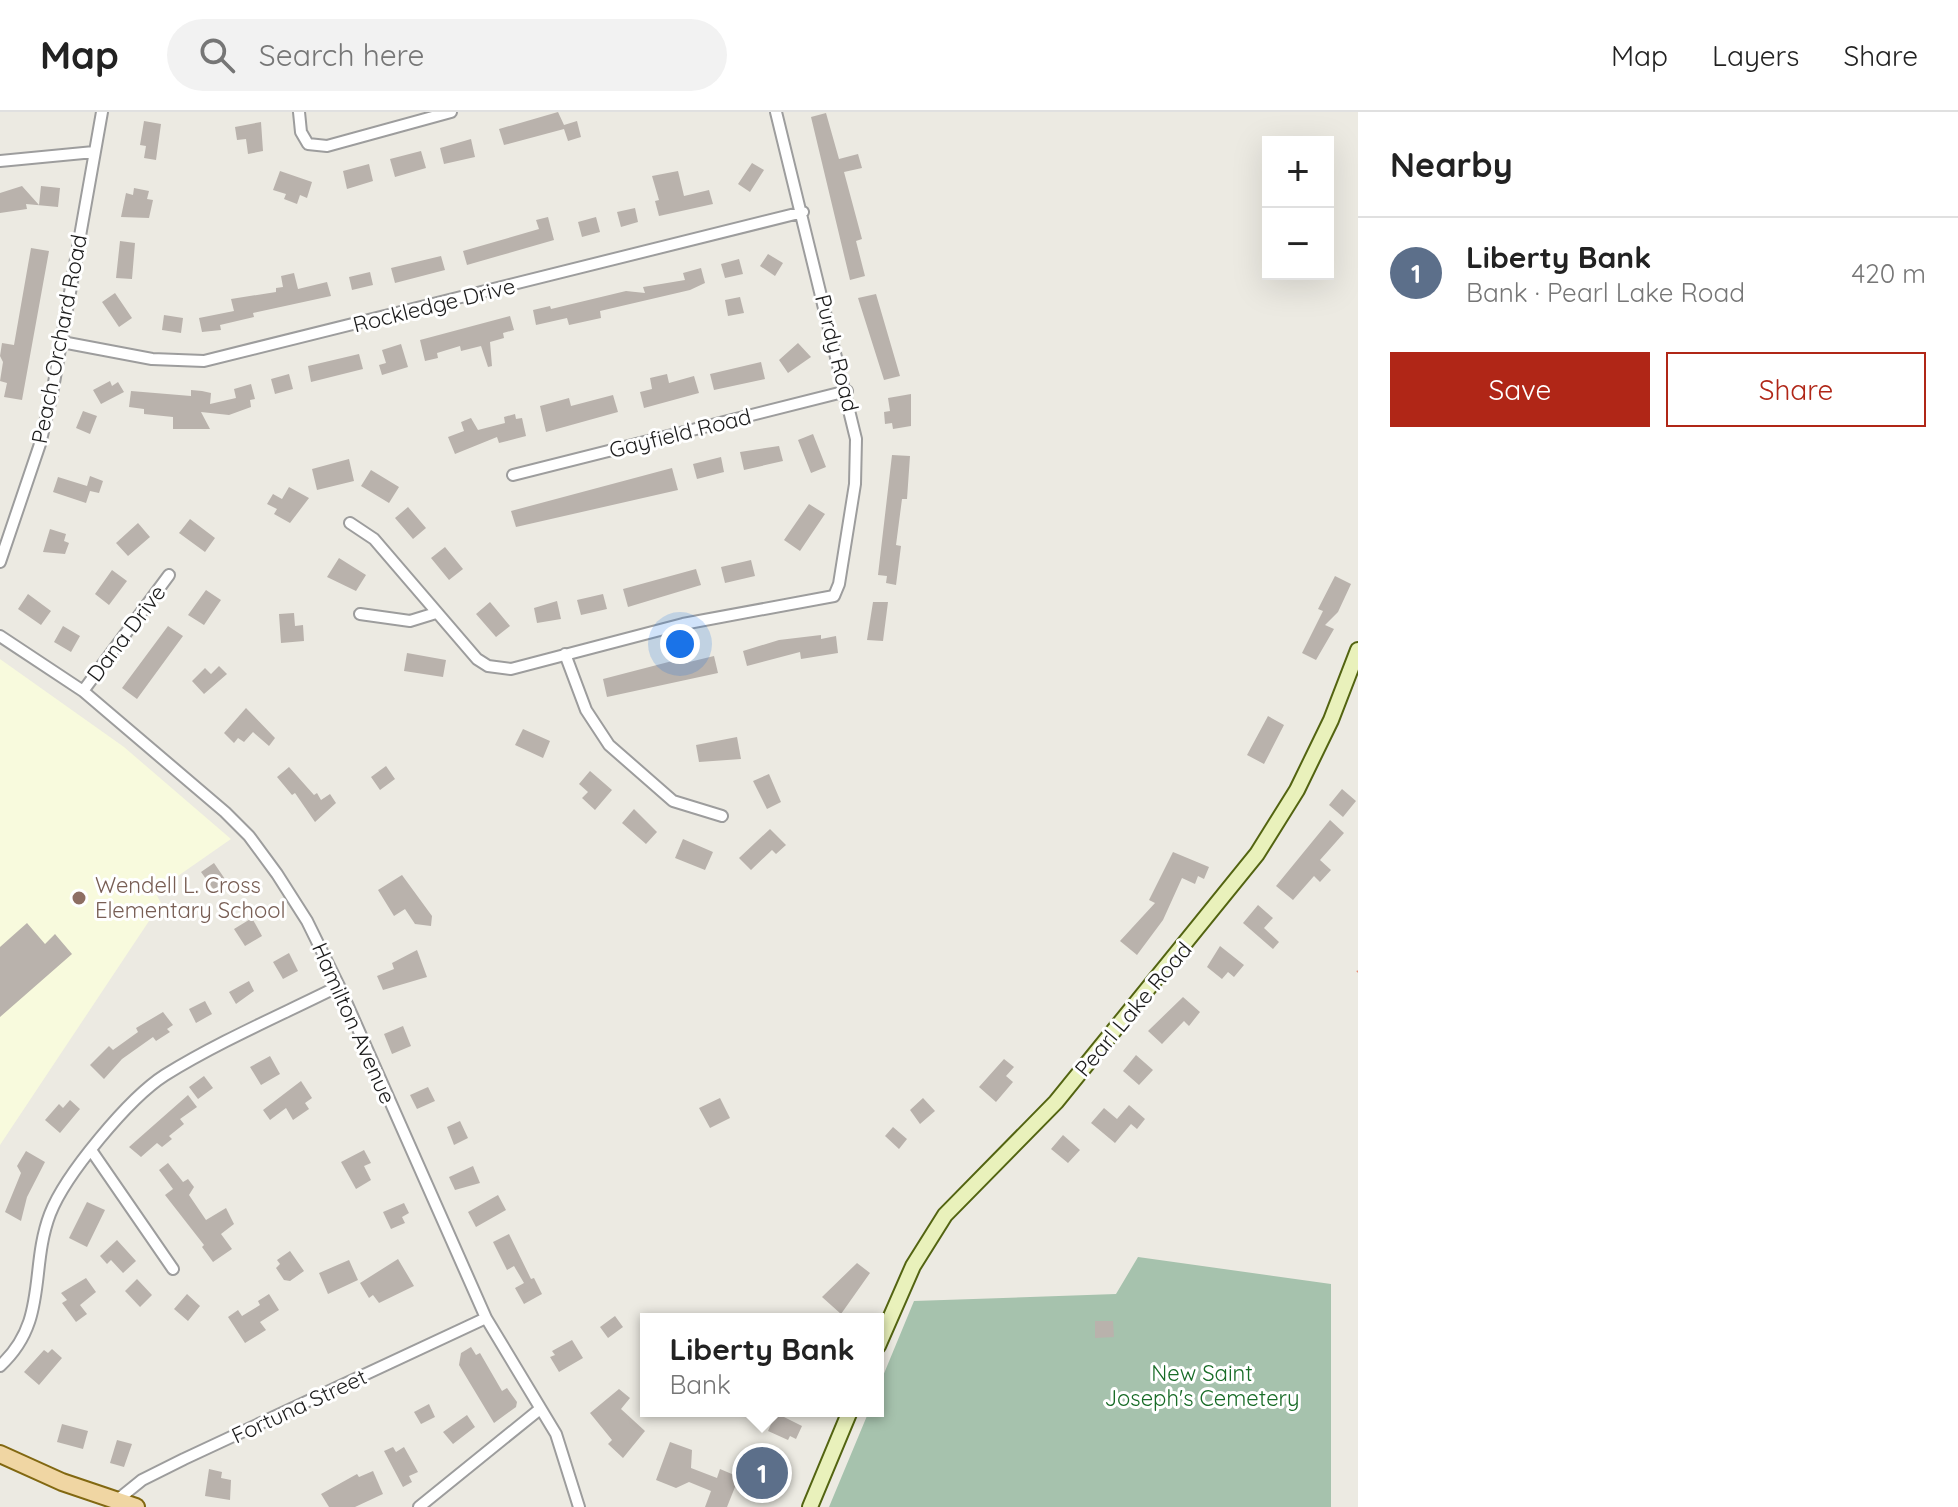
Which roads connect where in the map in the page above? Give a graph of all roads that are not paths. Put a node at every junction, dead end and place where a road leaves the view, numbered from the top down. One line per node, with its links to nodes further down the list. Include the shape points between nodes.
1 (102, 112): 5 (street, Peach Orchard Road)
2 (299, 112): 3 (street, via 308,144 327,146)
3 (451, 112)
4 (776, 112): 7 (street, Purdy Road)
5 (94, 152): 6 (street); 8 (street, Peach Orchard Road)
6 (0, 161)
7 (803, 212): 8 (street, Rockledge Drive, via 204,361 152,359); 9 (street, Purdy Road)
8 (62, 342): 12 (street, Peach Orchard Road, via 40,444)
9 (847, 391): 10 (street, Gayfield Road); 18 (street, Purdy Road, via 857,455 834,596 683,624)
10 (513, 475)
11 (350, 523): 14 (street, via 374,539)
12 (0, 562)
13 (169, 575): 19 (street, Dana Drive)
14 (436, 613): 15 (street, via 410,621); 18 (street, via 488,666 511,669)
15 (360, 614)
16 (0, 636): 19 (street, Hamilton Avenue)
17 (1358, 650): 25 (main road, Pearl Lake Road, via 1297,790 1257,854 1056,1102 945,1215 913,1266)
18 (565, 654): 20 (street, via 586,710 609,745 673,801)
19 (83, 691): 21 (street, Hamilton Avenue, via 249,836 307,921)
20 (722, 816)
21 (339, 986): 22 (street, via 162,1077); 24 (street, Hamilton Avenue)
22 (91, 1150): 23 (street); 26 (street, via 64,1182 49,1216 33,1317 16,1352)
23 (173, 1269)
24 (486, 1318): 27 (street, Hamilton Avenue); 30 (street, Fortuna Street, via 184,1459 142,1480)
25 (884, 1332)
26 (0, 1366)
27 (540, 1409): 32 (street); 33 (street, Hamilton Avenue, via 566,1456)
28 (848, 1417): 34 (main road)
29 (0, 1454): 30 (main road)
30 (116, 1501): 31 (main road)
31 (136, 1507)
32 (419, 1507)
33 (579, 1507)
34 (810, 1507)

